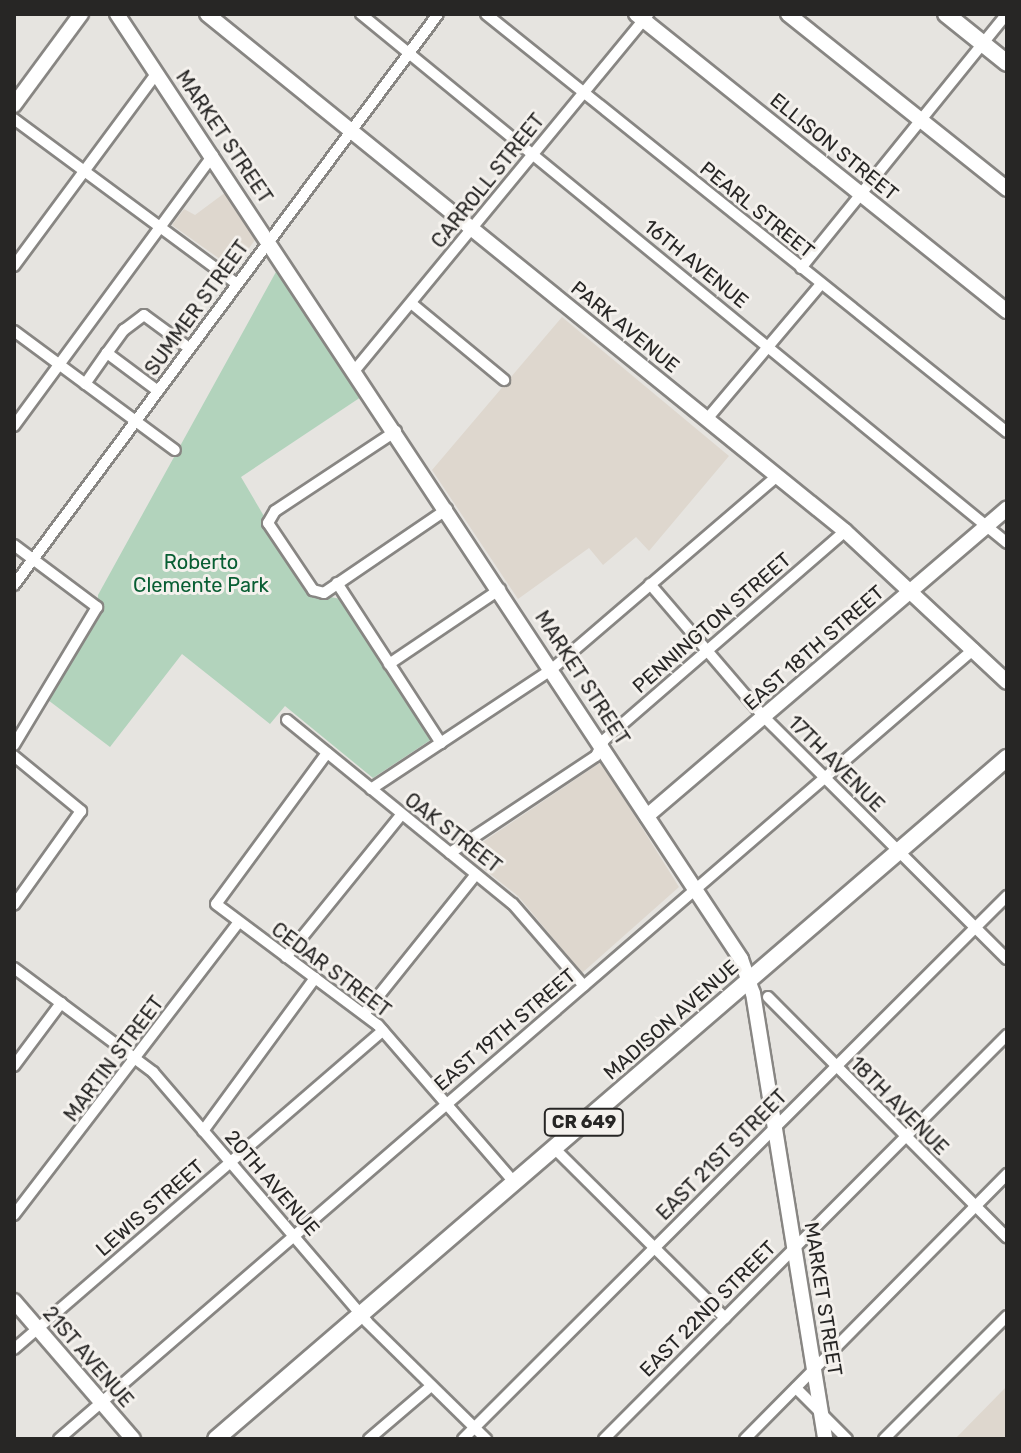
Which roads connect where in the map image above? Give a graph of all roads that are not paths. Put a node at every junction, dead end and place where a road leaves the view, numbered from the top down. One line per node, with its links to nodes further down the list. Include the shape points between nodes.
1 (117, 14): 14 (main road, MARKET STREET)
2 (207, 14): 19 (main road, PARK AVENUE)
3 (361, 14): 12 (street, 16TH AVENUE)
4 (438, 14): 12 (street, SUMMER STREET)
5 (486, 14): 15 (street, PEARL STREET)
6 (788, 14): 18 (main road)
7 (946, 14): 11 (main road)
8 (1007, 14): 11 (street)
9 (76, 16): 16 (main road)
10 (642, 16): 15 (street, CARROLL STREET); 24 (main road, ELLISON STREET)
11 (983, 44): 13 (main road); 18 (street)
12 (407, 52): 19 (street, SUMMER STREET); 20 (street, 16TH AVENUE)
13 (1007, 63)
14 (157, 73): 21 (main road, MARKET STREET); 22 (street)
15 (582, 93): 20 (street, CARROLL STREET); 29 (street, PEARL STREET)
16 (14, 105)
17 (14, 119): 22 (street)
18 (921, 120): 23 (main road); 24 (street)
19 (350, 129): 26 (main road, PARK AVENUE); 27 (street, SUMMER STREET)
20 (533, 153): 26 (street, CARROLL STREET); 35 (street, 16TH AVENUE)
21 (213, 155): 25 (street); 27 (main road, MARKET STREET)
22 (84, 171): 25 (street); 28 (street)
23 (1007, 189)
24 (861, 195): 29 (street); 33 (main road, ELLISON STREET)
25 (160, 227): 30 (street); 38 (street)
26 (473, 228): 32 (street, CARROLL STREET); 43 (main road, PARK AVENUE)
27 (269, 239): 30 (street, SUMMER STREET); 39 (main road, MARKET STREET)
28 (14, 266)
29 (801, 268): 31 (street, PEARL STREET)
30 (237, 284): 36 (street, SUMMER STREET)
31 (821, 284): 35 (street); 47 (street, PEARL STREET)
32 (411, 303): 39 (street, CARROLL STREET); 40 (street)
33 (1007, 311)
34 (14, 331): 38 (street)
35 (768, 347): 43 (street); 52 (street, 16TH AVENUE)
36 (189, 348): 37 (street, via 139,314); 42 (street, SUMMER STREET)
37 (107, 353): 41 (street); 42 (street)
38 (59, 365): 41 (street); 45 (street)
39 (355, 370): 46 (main road, MARKET STREET)
40 (504, 380)
41 (85, 384): 44 (street)
42 (158, 391): 44 (street, SUMMER STREET)
43 (707, 419): 49 (main road, PARK AVENUE)
44 (135, 421): 48 (street); 56 (street, SUMMER STREET)
45 (14, 426)
46 (396, 431): 51 (main road, MARKET STREET); 57 (street, via 268,519 313,590 324,593)
47 (1007, 432)
48 (175, 450)
49 (777, 476): 53 (main road, PARK AVENUE); 58 (street)
50 (1007, 508): 52 (main road, EAST 18TH STREET)
51 (447, 509): 57 (street); 60 (main road, MARKET STREET)
52 (988, 524): 54 (street, 16TH AVENUE); 61 (main road, EAST 18TH STREET)
53 (845, 531): 61 (main road, PARK AVENUE); 63 (street, PENNINGTON STREET)
54 (1007, 543)
55 (14, 545): 56 (street)
56 (33, 559): 59 (street, SUMMER STREET); 71 (street, via 96,608)
57 (337, 583): 64 (street)
58 (650, 584): 63 (street, 17TH AVENUE); 65 (street)
59 (14, 585)
60 (500, 589): 64 (street); 65 (main road, MARKET STREET)
61 (913, 589): 62 (main road, PARK AVENUE); 67 (main road, EAST 18TH STREET)
62 (974, 649): 66 (main road, PARK AVENUE); 75 (street, EAST 19TH STREET)
63 (708, 651): 67 (street, 17TH AVENUE); 70 (street, PENNINGTON STREET)
64 (389, 664): 69 (street)
65 (552, 669): 69 (street); 70 (main road, MARKET STREET)
66 (1007, 682)
67 (764, 717): 75 (street, 17TH AVENUE); 78 (main road, EAST 18TH STREET)
68 (287, 720): 72 (street, OAK STREET)
69 (441, 743): 76 (street)
70 (601, 744): 78 (main road, MARKET STREET); 80 (street, PENNINGTON STREET, via 596,756)
71 (14, 745)
72 (327, 753): 76 (street, OAK STREET); 85 (street, CEDAR STREET, via 215,901)
73 (14, 756): 84 (street, via 80,805)
74 (1007, 758): 79 (main road, MADISON AVENUE / CR 649)
75 (824, 777): 79 (street, 17TH AVENUE); 82 (street, EAST 19TH STREET)
76 (371, 789): 77 (street, OAK STREET)
77 (401, 815): 80 (street, OAK STREET); 87 (street)
78 (647, 816): 82 (main road, MARKET STREET)
79 (898, 851): 86 (street, 17TH AVENUE); 91 (main road, MADISON AVENUE / CR 649)
80 (450, 853): 81 (street, OAK STREET)
81 (476, 874): 92 (street, OAK STREET, via 513,904); 95 (street)
82 (695, 891): 91 (main road, MARKET STREET); 92 (street, EAST 19TH STREET)
83 (1007, 896): 86 (street, EAST 21ST STREET)
84 (14, 905)
85 (239, 922): 87 (street, CEDAR STREET); 98 (street, MARTIN STREET)
86 (975, 927): 88 (street, 17TH AVENUE); 100 (street, EAST 21ST STREET)
87 (286, 957): 90 (street, CEDAR STREET)
88 (1007, 959)
89 (14, 968): 94 (street, 20TH AVENUE)
90 (315, 978): 95 (street, CEDAR STREET); 103 (street)
91 (749, 979): 102 (main road, MARKET STREET); 105 (main road, MADISON AVENUE / CR 649)
92 (584, 986): 101 (street, EAST 19TH STREET)
93 (768, 997): 100 (street, 18TH AVENUE)
94 (61, 1003): 98 (street, 20TH AVENUE); 99 (street)
95 (364, 1014): 96 (street, CEDAR STREET)
96 (383, 1031): 101 (street, CEDAR STREET); 106 (street, LEWIS STREET)
97 (1007, 1035): 104 (street, EAST 22ND STREET)
98 (138, 1059): 103 (street, 20TH AVENUE); 110 (street, MARTIN STREET)
99 (14, 1066)
100 (835, 1067): 102 (street, EAST 21ST STREET); 104 (street, 18TH AVENUE)
101 (446, 1104): 108 (street, CEDAR STREET); 111 (street, EAST 19TH STREET)
102 (774, 1128): 113 (street, EAST 21ST STREET); 114 (main road, MARKET STREET)
103 (203, 1131): 106 (street, 20TH AVENUE)
104 (905, 1137): 109 (street, 18TH AVENUE); 114 (street, EAST 22ND STREET)
105 (554, 1148): 108 (main road, MADISON AVENUE / CR 649); 113 (street)
106 (231, 1163): 111 (street, 20TH AVENUE); 119 (street, LEWIS STREET)
107 (1007, 1174): 109 (street)
108 (514, 1182): 116 (main road, MADISON AVENUE / CR 649)
109 (975, 1207): 112 (street, 18TH AVENUE); 121 (street)
110 (14, 1215)
111 (293, 1235): 116 (street, 20TH AVENUE); 124 (street, EAST 19TH STREET)
112 (1007, 1238)
113 (655, 1248): 118 (street); 126 (street, EAST 21ST STREET)
114 (794, 1248): 118 (street, EAST 22ND STREET); 121 (main road, MARKET STREET)
115 (14, 1301): 119 (main road, 21ST AVENUE)
116 (360, 1314): 122 (street, 20TH AVENUE); 129 (main road, MADISON AVENUE / CR 649)
117 (1007, 1316): 137 (street)
118 (725, 1318): 133 (street, EAST 22ND STREET)
119 (38, 1329): 120 (street, LEWIS STREET); 124 (main road, 21ST AVENUE)
120 (14, 1349)
121 (814, 1370): 123 (street); 125 (main road, MARKET STREET)
122 (431, 1386): 126 (street, 20TH AVENUE); 130 (street)
123 (796, 1388): 125 (street); 134 (street)
124 (100, 1402): 127 (street, EAST 19TH STREET); 128 (main road, 21ST AVENUE)
125 (821, 1413): 135 (main road, MARKET STREET); 136 (street)
126 (475, 1428): 131 (street, EAST 21ST STREET); 132 (street, 20TH AVENUE)
127 (59, 1439)
128 (133, 1439)
129 (216, 1439)
130 (369, 1439)
131 (463, 1439)
132 (486, 1439)
133 (604, 1439)
134 (745, 1439)
135 (825, 1439)
136 (847, 1439)
137 (884, 1439)

